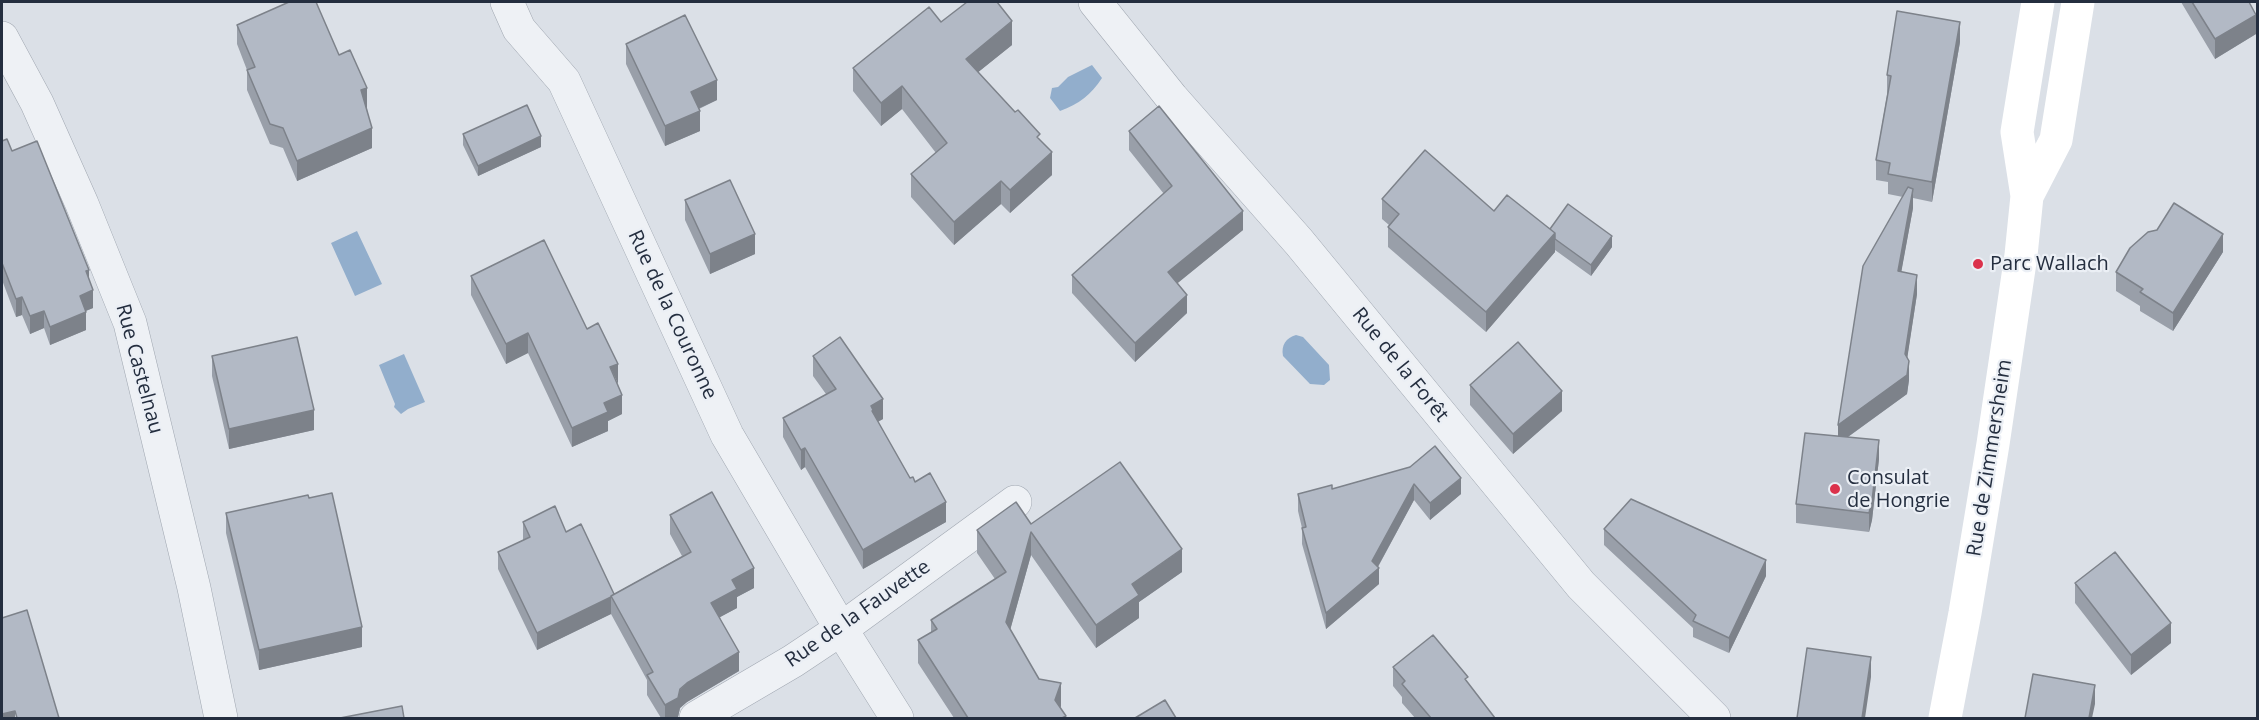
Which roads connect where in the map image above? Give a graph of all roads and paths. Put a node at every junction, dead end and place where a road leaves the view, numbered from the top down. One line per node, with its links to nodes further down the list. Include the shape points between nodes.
1 (507, 2): 8 (street, Rue de la Couronne, via 519,29 564,81 727,435)
2 (1095, 2): 12 (street, Rue de la Forêt, via 1172,98 1299,242 1581,585)
3 (2038, 2): 6 (main road, Rue de Zimmersheim, via 2017,132)
4 (2078, 2): 6 (main road, Rue de Zimmersheim, via 2056,140)
5 (2, 38): 9 (street, Rue Castelnau, via 37,103 130,323)
6 (2027, 196): 13 (main road, Rue de Zimmersheim, via 1993,444)
7 (1015, 502): 8 (street, Rue de la Fauvette)
8 (841, 629): 10 (street, Rue de la Fauvette); 11 (street, Rue de la Couronne)
9 (221, 718)
10 (696, 718)
11 (897, 718)
12 (1714, 718)
13 (1945, 718)

